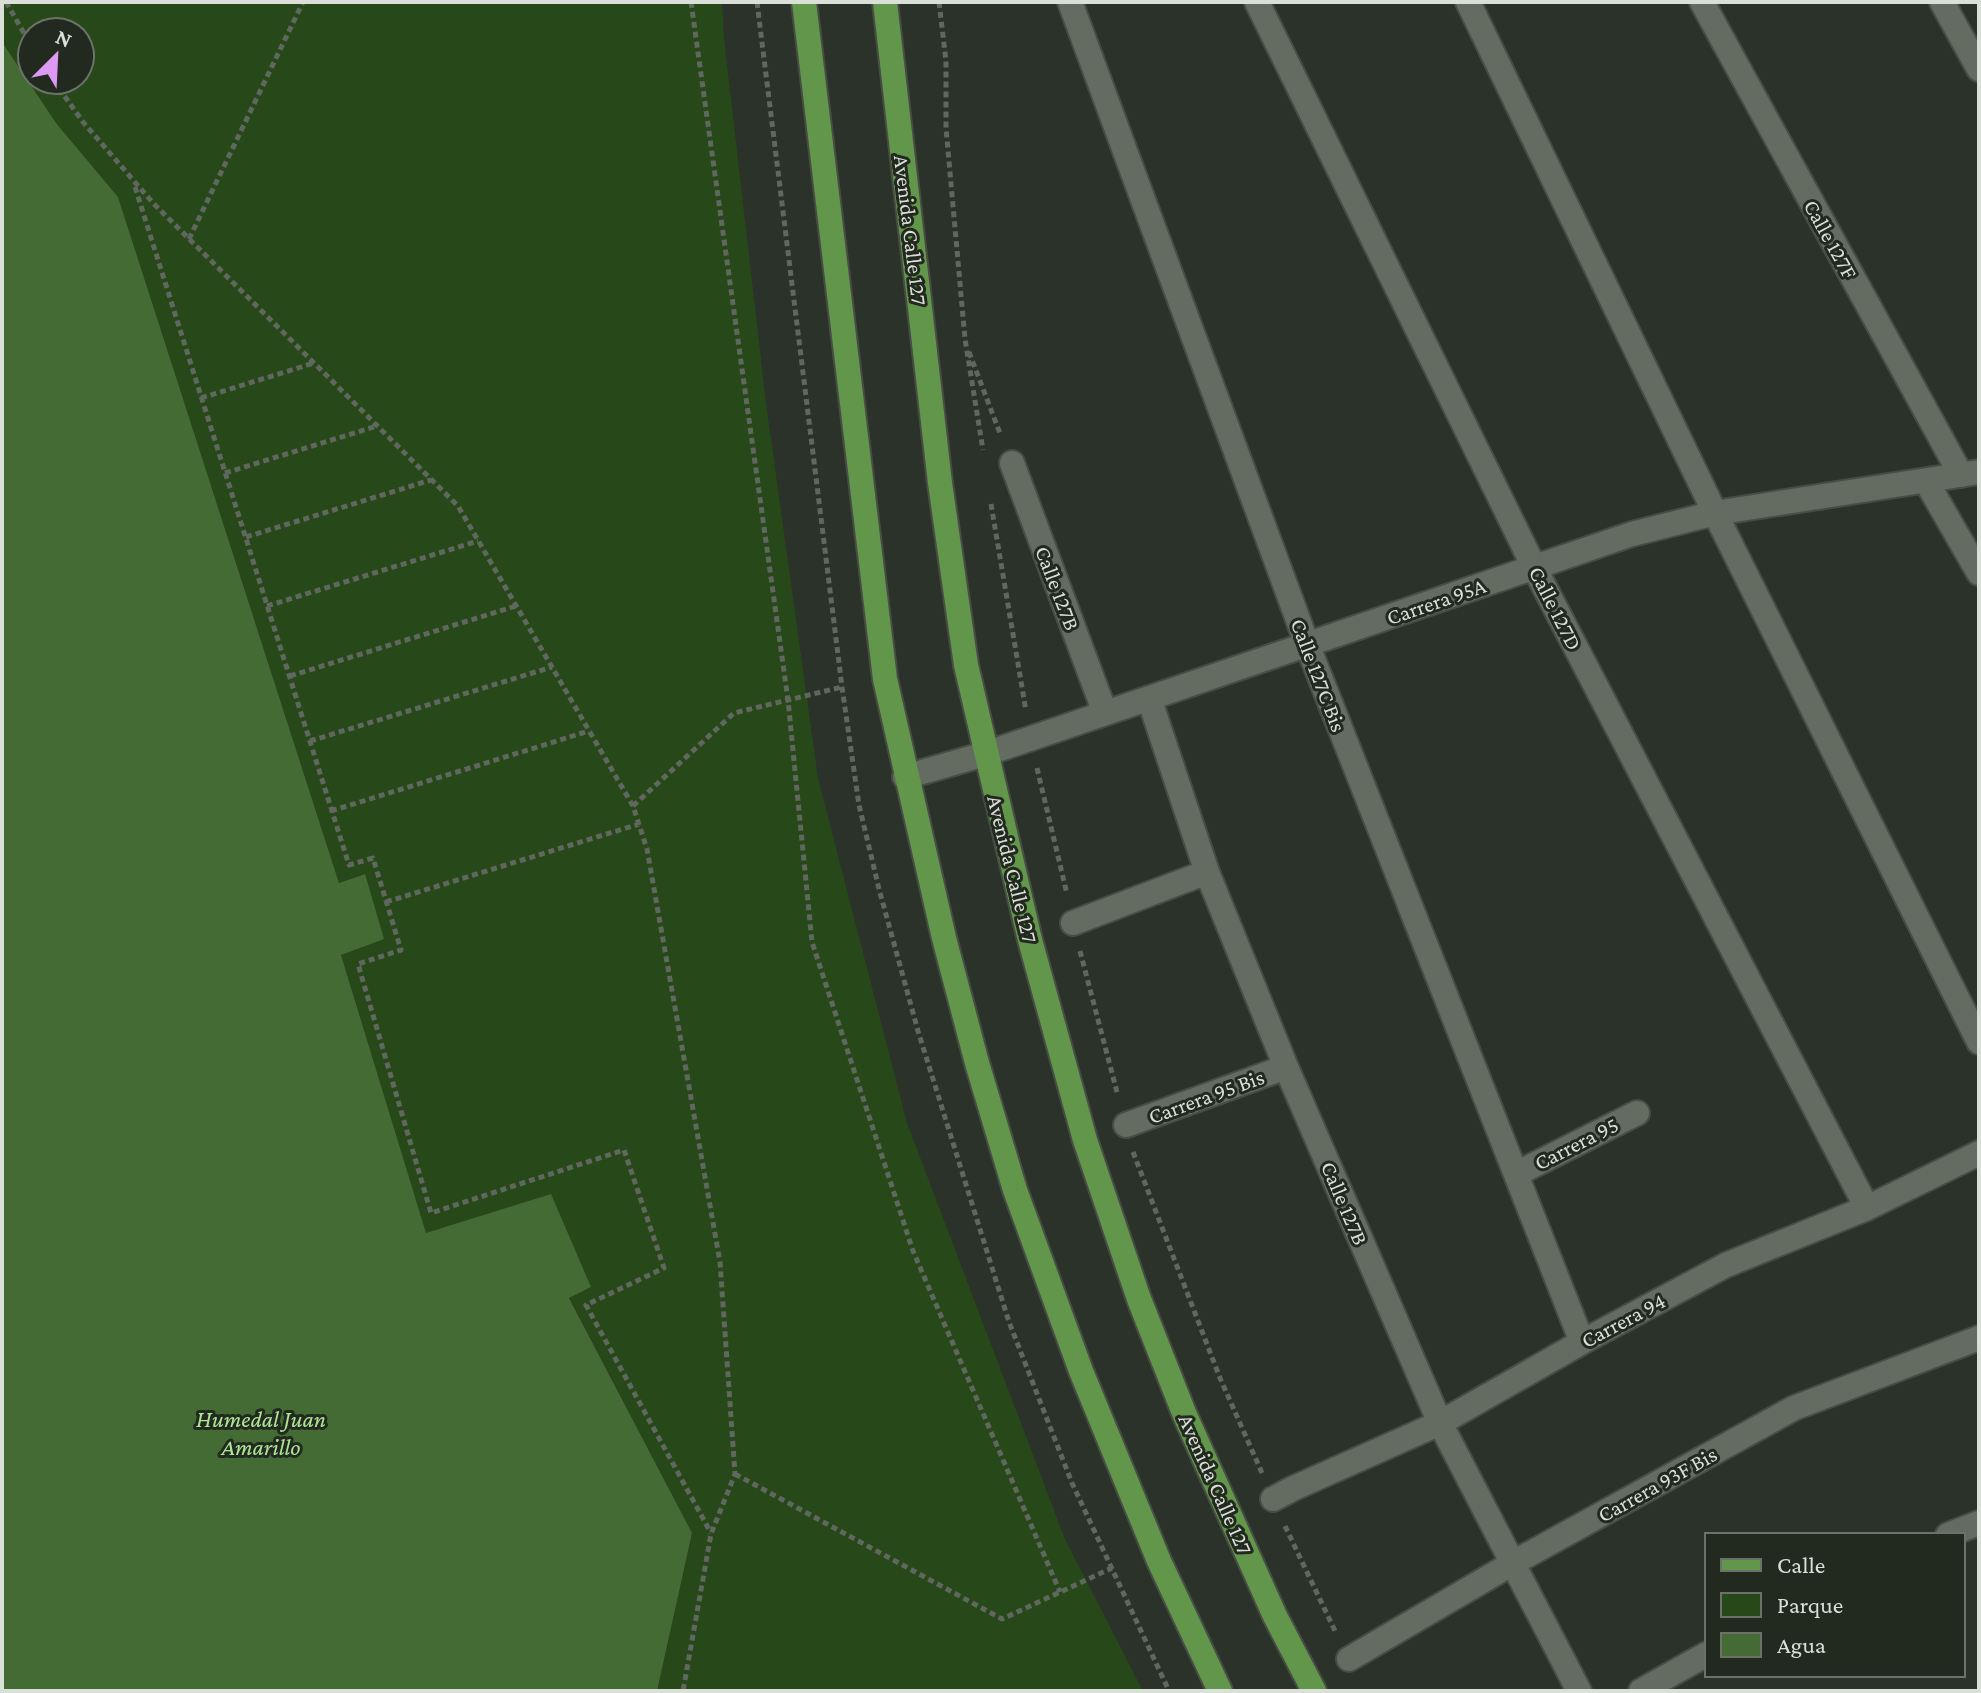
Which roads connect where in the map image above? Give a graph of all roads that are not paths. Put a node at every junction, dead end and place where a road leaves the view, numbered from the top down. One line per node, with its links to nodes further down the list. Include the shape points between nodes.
1 (804, 2): 19 (main road, via 885,679)
2 (885, 2): 18 (main road, Avenida Calle 127, via 940,483 966,665)
3 (1070, 2): 15 (street, Calle 127C Bis)
4 (1257, 2): 13 (street, Calle 127D)
5 (1468, 2): 12 (street)
6 (1702, 2): 10 (street, Calle 127F)
7 (1942, 2): 8 (street)
8 (1979, 69)
9 (1012, 463): 17 (street, Calle 127B)
10 (1970, 474): 11 (street, Carrera 95A)
11 (1926, 481): 12 (street, Carrera 95A); 14 (street)
12 (1715, 513): 13 (street, Carrera 95A); 22 (street)
13 (1534, 567): 15 (street, Carrera 95A); 28 (street, Calle 127D)
14 (1979, 573)
15 (1307, 644): 16 (street, Carrera 95A); 27 (street, Calle 127C Bis)
16 (1149, 698): 17 (street, Carrera 95A); 20 (street, Calle 127B)
17 (1105, 713): 18 (street, Carrera 95A)
18 (985, 754): 19 (street, Carrera 95A); 39 (main road, Avenida Calle 127, via 1059,1054 1134,1285 1190,1427)
19 (905, 777): 38 (main road, via 951,966 1015,1190 1081,1371 1159,1561)
20 (1207, 872): 21 (street); 23 (street, Calle 127B)
21 (1073, 923)
22 (1979, 1042)
23 (1286, 1067): 25 (street, Carrera 95 Bis); 31 (street, Calle 127B)
24 (1637, 1113): 27 (street, Carrera 95)
25 (1126, 1125)
26 (1979, 1153): 28 (street, Carrera 94)
27 (1516, 1174): 30 (street, Calle 127C Bis)
28 (1867, 1208): 30 (street, Carrera 94, via 1726,1265)
29 (1979, 1338): 35 (street, Carrera 93F Bis, via 1794,1408)
30 (1582, 1342): 31 (street, Carrera 94)
31 (1440, 1423): 32 (street, Carrera 94); 35 (street, Calle 127B)
32 (1273, 1499)
33 (1979, 1523): 34 (street)
34 (1953, 1533)
35 (1513, 1563): 37 (street, Carrera 93F Bis); 40 (street, Calle 127B)
36 (1705, 1655): 41 (street)
37 (1349, 1659)
38 (1220, 1691)
39 (1314, 1691)
40 (1579, 1691)
41 (1641, 1691)

